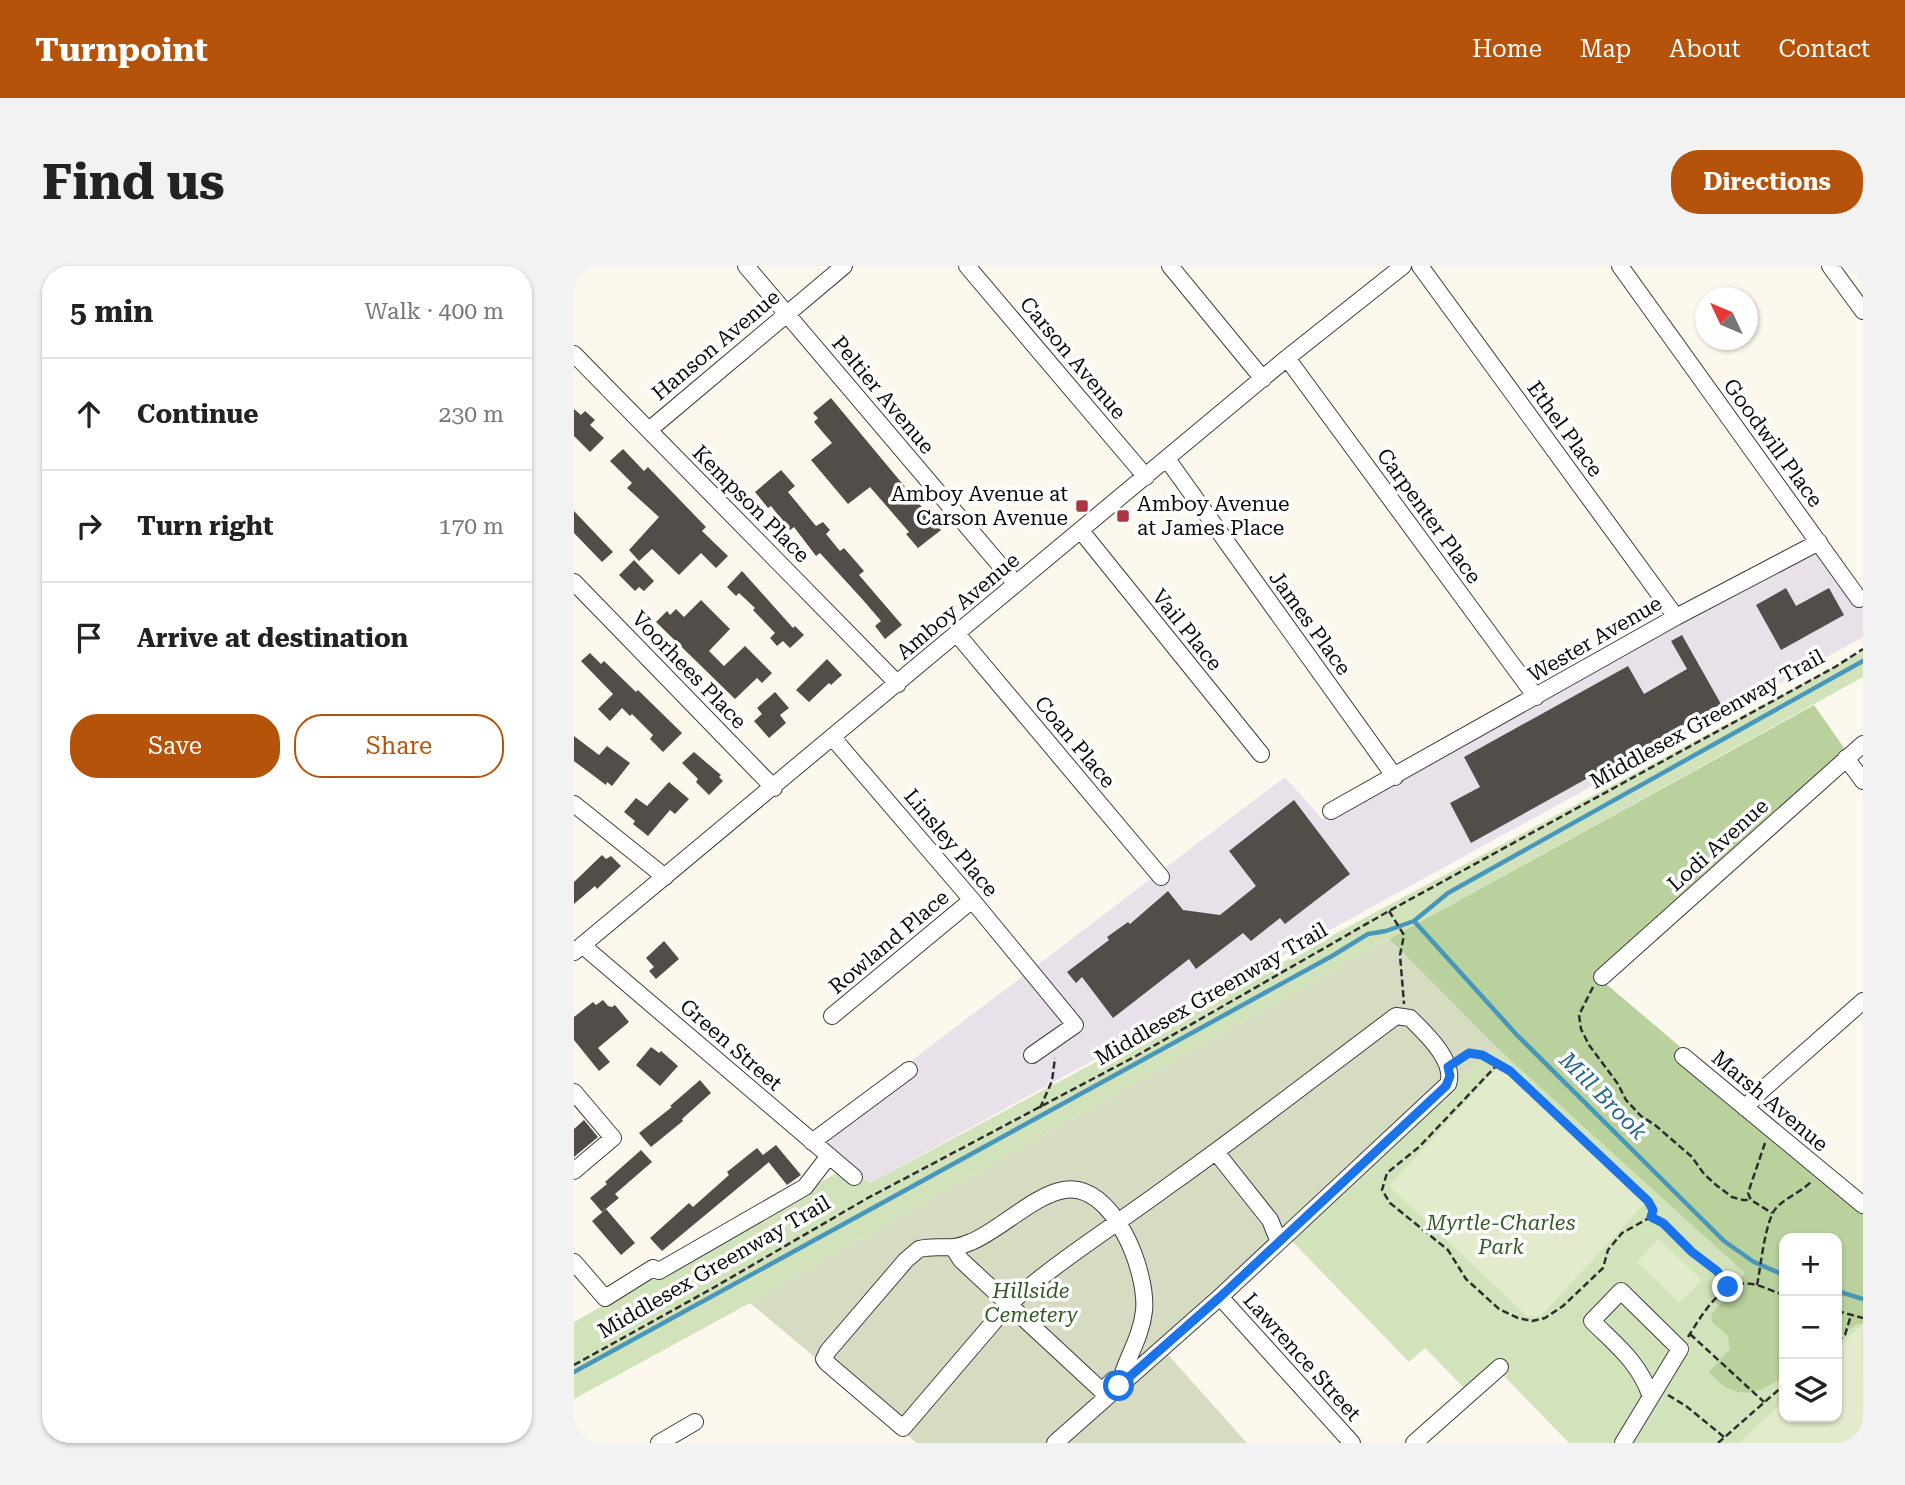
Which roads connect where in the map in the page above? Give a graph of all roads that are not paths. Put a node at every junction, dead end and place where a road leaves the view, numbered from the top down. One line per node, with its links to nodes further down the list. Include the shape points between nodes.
1 (746, 266): 10 (street, Peltier Avenue)
2 (844, 266): 10 (street, Hanson Avenue)
3 (967, 266): 16 (street, Carson Avenue)
4 (1170, 266): 13 (street)
5 (1420, 266): 22 (street, Ethel Place)
6 (1620, 266): 18 (street, Goodwill Place)
7 (1830, 266): 9 (street)
8 (1398, 268): 12 (street, Amboy Avenue)
9 (1860, 301)
10 (786, 314): 14 (street, Hanson Avenue); 20 (street, Peltier Avenue)
11 (574, 354): 14 (street, Kempson Place)
12 (1287, 358): 13 (street, Amboy Avenue); 25 (street, Carpenter Place)
13 (1263, 379): 15 (street, Amboy Avenue)
14 (649, 430): 24 (street, Kempson Place)
15 (1167, 459): 16 (street, Amboy Avenue); 30 (street, James Place)
16 (1146, 477): 17 (street, Amboy Avenue)
17 (1081, 531): 20 (street, Amboy Avenue); 28 (street, Vail Place)
18 (1819, 542): 21 (street, Goodwill Place); 22 (street, Wester Avenue)
19 (574, 582): 32 (street, Voorhees Place)
20 (1016, 584): 23 (street, Amboy Avenue)
21 (1859, 598)
22 (1675, 617): 25 (street, Wester Avenue)
23 (957, 634): 24 (street, Amboy Avenue); 36 (street, Coan Place)
24 (898, 684): 26 (street, Amboy Avenue)
25 (1536, 697): 30 (street, Wester Avenue)
26 (833, 738): 32 (street, Amboy Avenue); 37 (street, Linsley Place)
27 (1863, 744): 29 (street, Lodi Avenue)
28 (1261, 754)
29 (1846, 758): 31 (street); 39 (street, Lodi Avenue)
30 (1395, 777): 34 (street, Wester Avenue)
31 (1863, 781)
32 (774, 788): 35 (street, Amboy Avenue)
33 (574, 804): 35 (street)
34 (1331, 811)
35 (665, 877): 38 (street, Amboy Avenue)
36 (1161, 877)
37 (972, 900): 41 (street, Rowland Place); 42 (street, Linsley Place, via 1075,1025)
38 (578, 949): 47 (street, Green Street)
39 (1602, 977)
40 (1863, 1001): 46 (street)
41 (832, 1016)
42 (1032, 1055)
43 (1683, 1056): 46 (street, Marsh Avenue)
44 (909, 1070): 47 (street)
45 (574, 1092): 50 (street, via 613,1139)
46 (1745, 1108): 52 (street, Marsh Avenue)
47 (811, 1142): 49 (street, Green Street)
48 (1216, 1152): 53 (street); 54 (street, via 1270,1220); 54 (street, via 1396,1016 1414,1021 1448,1067 1448,1084)
49 (828, 1157): 51 (street, Green Street); 56 (street, via 805,1187 604,1298)
50 (574, 1171)
51 (857, 1184)
52 (1863, 1205)
53 (1118, 1223): 55 (street, via 1099,1199 1066,1189); 58 (street); 60 (street, via 1142,1285 1144,1308 1138,1339)
54 (1279, 1242): 60 (street)
55 (954, 1249): 58 (street); 58 (street, via 926,1247 914,1253 828,1350 827,1363 903,1428)
56 (574, 1262)
57 (1221, 1298): 65 (street, Lawrence Street)
58 (1009, 1304): 60 (street, via 1102,1391)
59 (1500, 1367): 66 (street)
60 (1120, 1378): 64 (street)
61 (1653, 1394): 61 (street, via 1634,1362 1592,1321 1621,1291 1681,1349); 67 (street)
62 (695, 1422): 63 (street)
63 (659, 1443)
64 (1055, 1443)
65 (1352, 1443)
66 (1414, 1443)
67 (1623, 1443)

